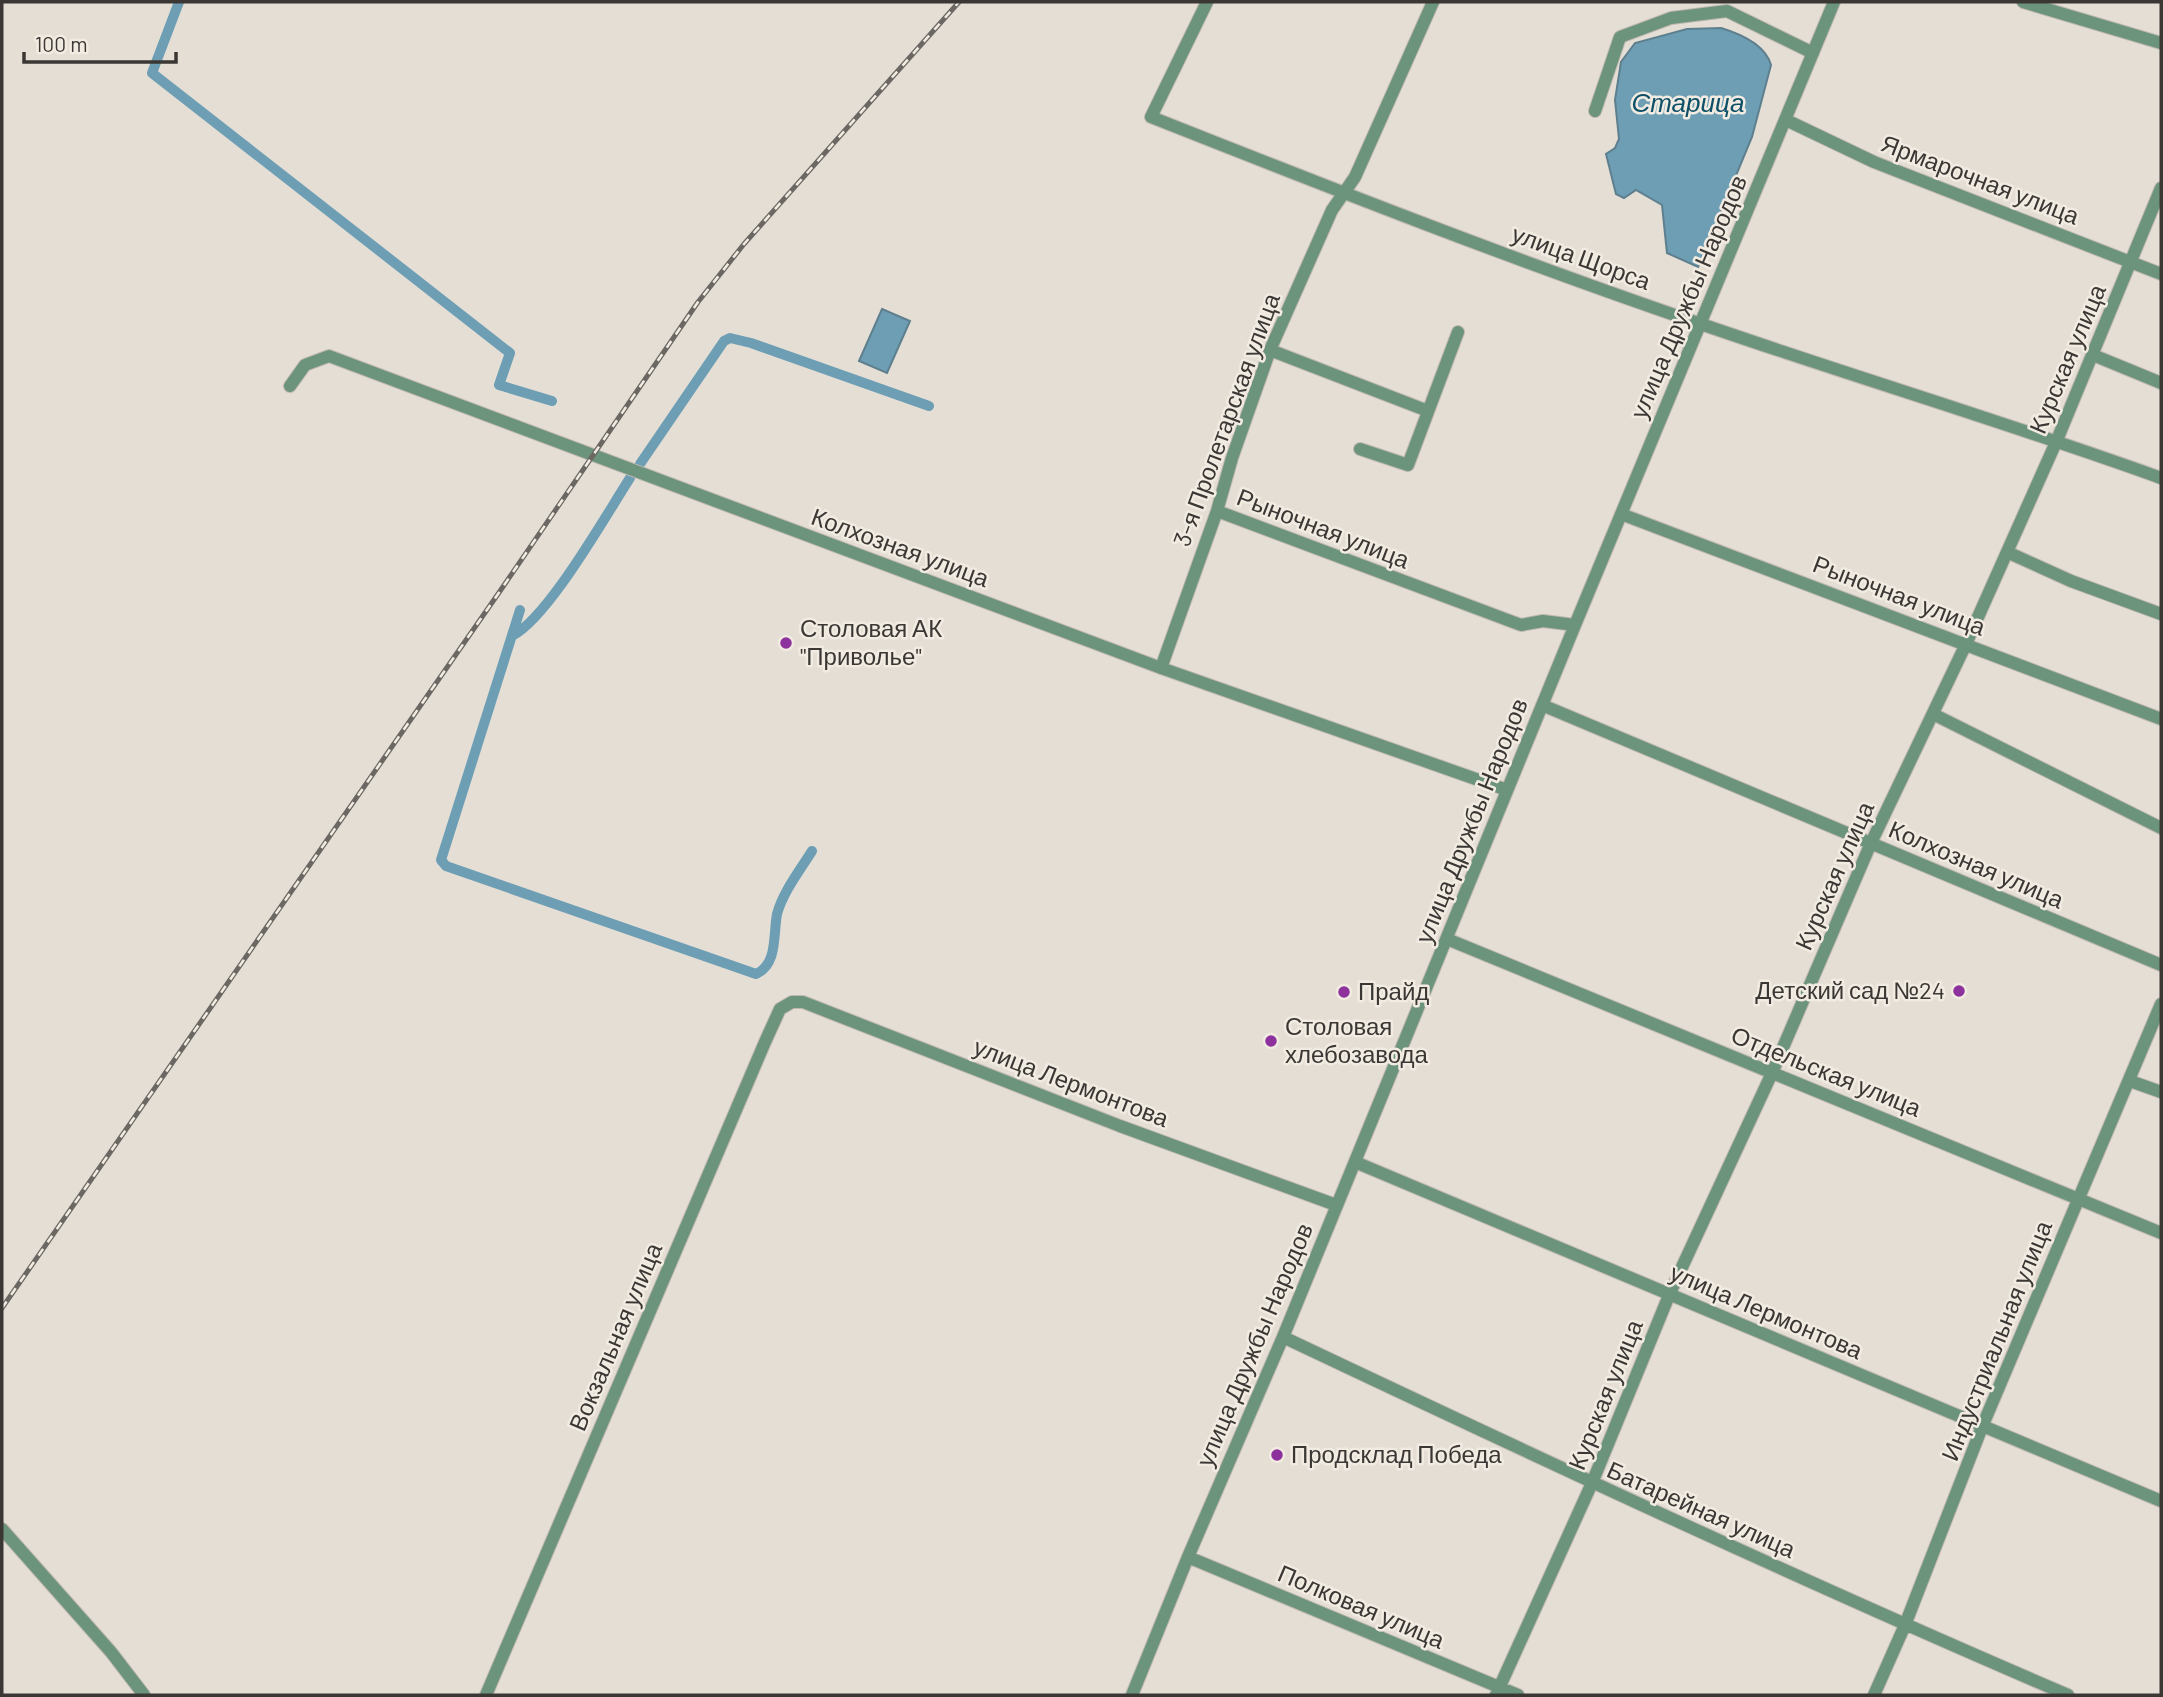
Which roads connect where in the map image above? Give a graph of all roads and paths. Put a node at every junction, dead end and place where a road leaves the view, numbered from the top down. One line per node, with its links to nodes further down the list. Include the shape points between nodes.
1 (1207, 2): 10 (street, улица Щорса, via 1151,117)
2 (1433, 2): 10 (street, 3-я Пролетарская улица)
3 (1834, 2): 6 (street, улица Дружбы Народов)
4 (2023, 2): 5 (street)
5 (2161, 43)
6 (1813, 53): 7 (street, via 1727,10 1671,18 1620,37); 8 (street, улица Дружбы Народов)
7 (1595, 110)
8 (1786, 120): 11 (street, Ярмарочная улица, via 1874,162); 13 (street, улица Дружбы Народов)
9 (2161, 188): 11 (street, Курская улица)
10 (1344, 193): 13 (street, улица Щорса); 15 (street, 3-я Пролетарская улица, via 1332,210)
11 (2131, 261): 12 (street, Ярмарочная улица); 16 (street, Курская улица)
12 (2161, 274)
13 (1700, 324): 20 (street, улица Щорса); 24 (street, улица Дружбы Народов)
14 (1458, 332): 19 (street)
15 (1270, 350): 19 (street); 23 (street, 3-я Пролетарская улица)
16 (2093, 355): 17 (street); 20 (street, Курская улица)
17 (2161, 383)
18 (290, 386): 29 (street, Колхозная улица, via 305,365 329,356)
19 (1428, 411): 21 (street, via 1408,465)
20 (2057, 440): 22 (street, улица Щорса); 25 (street, Курская улица)
21 (1360, 449)
22 (2161, 478)
23 (1217, 511): 27 (street, Рыночная улица, via 1521,625 1543,621); 29 (street, 3-я Пролетарская улица)
24 (1621, 514): 27 (street, улица Дружбы Народов); 28 (street, Рыночная улица)
25 (2007, 552): 26 (street); 28 (street, Курская улица)
26 (2161, 614)
27 (1575, 625): 30 (street, улица Дружбы Народов)
28 (1966, 644): 31 (street, Курская улица); 32 (street, Рыночная улица)
29 (1161, 668): 33 (street, Колхозная улица)
30 (1542, 705): 33 (street, улица Дружбы Народов); 35 (street, Колхозная улица)
31 (1933, 714): 34 (street); 35 (street, Курская улица)
32 (2161, 719)
33 (1507, 790): 36 (street, улица Дружбы Народов)
34 (2161, 828)
35 (1871, 843): 39 (street, Колхозная улица); 43 (street, Курская улица)
36 (1456, 916): 37 (street, улица Дружбы Народов); 38 (street, via 1459,934)
37 (1447, 939): 38 (street, Отдельская улица); 40 (street, улица Дружбы Народов)
38 (1475, 950): 40 (street, via 1452,953); 43 (street, Отдельская улица)
39 (2161, 965)
40 (1433, 972): 46 (street, улица Дружбы Народов)
41 (792, 1002): 48 (street, улица Лермонтова, via 803,1002); 60 (street, Вокзальная улица, via 780,1009 765,1042)
42 (2161, 1004): 44 (street, Индустриальная улица)
43 (1772, 1073): 47 (street, Отдельская улица); 50 (street, Курская улица)
44 (2130, 1081): 45 (street); 47 (street, Индустриальная улица)
45 (2161, 1092)
46 (1355, 1162): 48 (street, улица Дружбы Народов); 50 (street, улица Лермонтова)
47 (2078, 1199): 49 (street, Отдельская улица); 52 (street, Индустриальная улица)
48 (1336, 1205): 51 (street, улица Дружбы Народов)
49 (2161, 1233)
50 (1670, 1293): 52 (street, улица Лермонтова); 53 (street, Курская улица)
51 (1283, 1338): 53 (street, Батарейная улица); 56 (street, улица Дружбы Народов)
52 (1982, 1427): 54 (street, улица Лермонтова); 57 (street, Индустриальная улица)
53 (1592, 1483): 57 (street, Батарейная улица); 58 (street, Курская улица)
54 (2161, 1501)
55 (2, 1529): 59 (street)
56 (1188, 1557): 58 (street, Полковая улица); 61 (street, улица Дружбы Народов)
57 (1905, 1625): 63 (street, Индустриальная улица); 64 (street, Батарейная улица)
58 (1498, 1691): 62 (street, Полковая улица)
59 (144, 1695)
60 (486, 1695)
61 (1132, 1695)
62 (1518, 1695)
63 (1874, 1695)
64 (2068, 1695)

